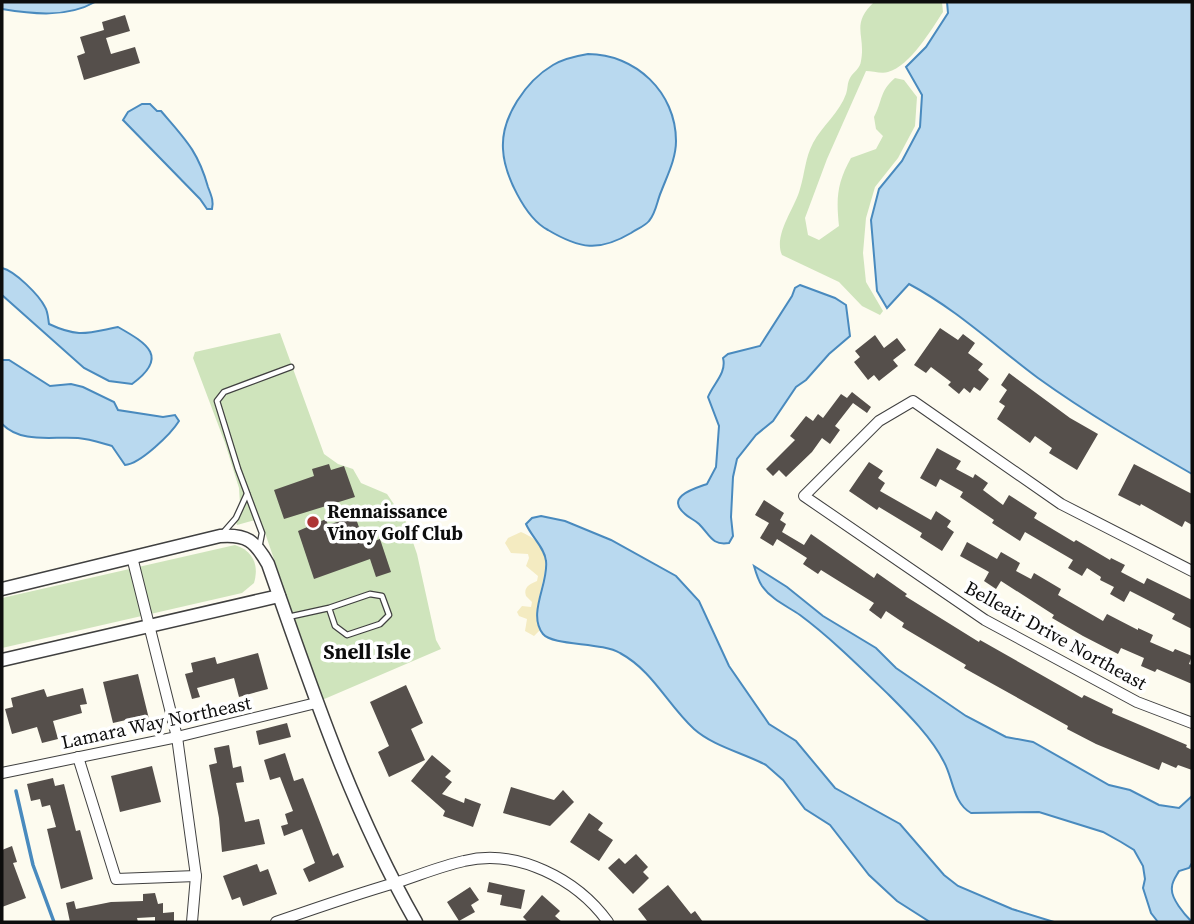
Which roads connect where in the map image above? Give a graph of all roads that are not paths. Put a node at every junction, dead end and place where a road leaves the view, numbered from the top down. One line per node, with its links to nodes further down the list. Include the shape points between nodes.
1 (291, 368): 2 (lane, via 225,392 217,401)
2 (247, 494): 3 (lane, via 236,518); 4 (lane, via 262,533)
3 (220, 536): 4 (street, via 242,537); 5 (street)
4 (259, 548): 8 (street)
5 (132, 557): 7 (street); 11 (street)
6 (1192, 571): 14 (street, Belleair Drive Northeast, via 1061,504 913,401 879,421 804,496 985,620 1137,702)
7 (2, 589)
8 (279, 596): 10 (street); 11 (street)
9 (329, 608): 9 (lane, via 370,594 382,596 389,615 380,624 347,635 335,626); 10 (lane)
10 (287, 617): 13 (street)
11 (150, 626): 12 (street); 15 (street)
12 (2, 660)
13 (316, 703): 15 (street, Lamara Way Northeast); 19 (street)
14 (1192, 723)
15 (177, 737): 16 (street, Lamara Way Northeast); 18 (street)
16 (78, 758): 17 (street, Lamara Way Northeast); 18 (street, via 116,878)
17 (3, 770)
18 (196, 876): 20 (street)
19 (394, 883): 21 (street); 22 (street); 23 (street, via 466,860 507,859 538,866 580,893)
20 (192, 922)
21 (276, 922)
22 (416, 922)
23 (608, 922)

